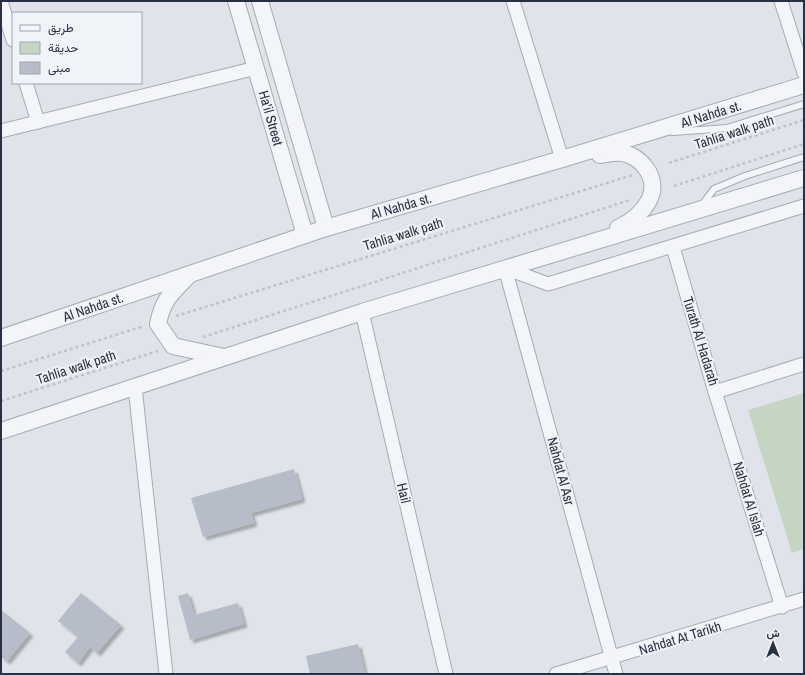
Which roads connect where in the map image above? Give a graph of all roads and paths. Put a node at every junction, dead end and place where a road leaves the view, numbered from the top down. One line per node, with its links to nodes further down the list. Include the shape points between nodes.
1 (1, 1): 6 (street)
2 (236, 1): 7 (street, Ha'il Street)
3 (260, 1): 26 (street, Ha'il Street)
4 (513, 1): 18 (street)
5 (781, 1): 8 (street)
6 (12, 37)
7 (256, 68): 13 (street); 27 (street, Ha'il Street)
8 (804, 73)
9 (26, 84): 13 (street)
10 (804, 85): 15 (street, Al Nahda st.)
11 (804, 104): 15 (lane, via 727,128)
12 (804, 120): 19 (path, Tahlia walk path)
13 (38, 122): 14 (street)
14 (1, 131)
15 (644, 134): 18 (street, Al Nahda st.)
16 (804, 144): 22 (path)
17 (804, 157): 25 (lane, via 714,189)
18 (562, 159): 26 (street, Al Nahda st.); 28 (street, via 621,153 634,157 651,174 654,192 647,206 630,222)
19 (669, 163)
20 (637, 174): 33 (path, Tahlia walk path)
21 (804, 178): 25 (street)
22 (674, 186)
23 (634, 198): 36 (path)
24 (804, 206): 29 (street)
25 (699, 209): 28 (street)
26 (326, 228): 27 (street, Al Nahda st.)
27 (305, 235): 31 (street, Al Nahda st.)
28 (588, 242): 30 (street)
29 (673, 247): 30 (street, via 548,284); 42 (street, Turath Al Hadarah)
30 (505, 268): 32 (street); 47 (street, Nahdat Al Asr)
31 (190, 274): 35 (street, Al Nahda st.); 38 (street, via 161,308 158,324 173,346)
32 (362, 312): 38 (street); 49 (street, Hail)
33 (175, 316)
34 (146, 326): 40 (path, Tahlia walk path)
35 (1, 338)
36 (196, 339)
37 (158, 351): 43 (path, Tahlia walk path)
38 (225, 357): 41 (street)
39 (804, 364): 42 (street, Turath Al Hadarah)
40 (1, 371)
41 (135, 387): 44 (street); 48 (street)
42 (715, 392): 46 (street, Nahdat Al Islah)
43 (1, 401)
44 (1, 431)
45 (804, 600): 46 (street, Nahdat At Tarikh)
46 (782, 607): 47 (street, Nahdat At Tarikh)
47 (612, 659): 50 (street, Nahdat At Tarikh); 51 (street, Nahdat Al Asr)
48 (166, 674)
49 (446, 674)
50 (556, 674)
51 (616, 674)

